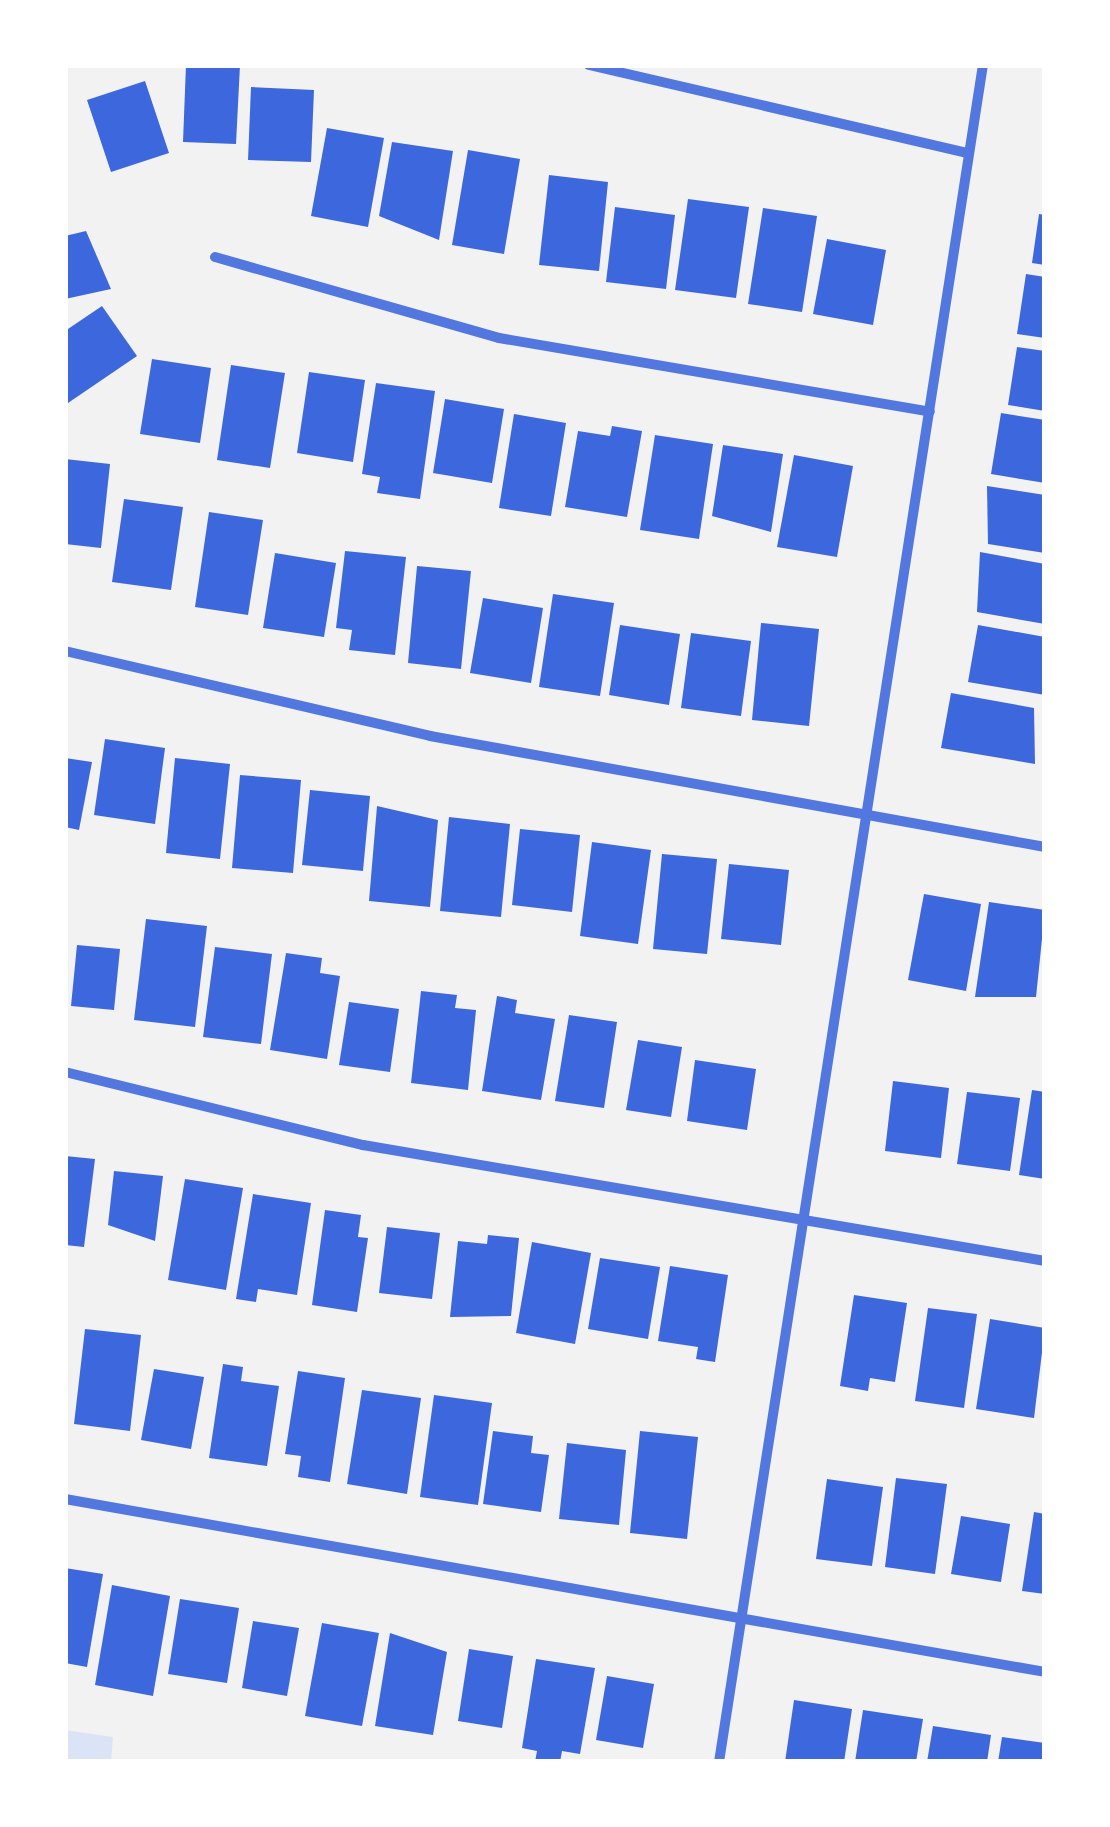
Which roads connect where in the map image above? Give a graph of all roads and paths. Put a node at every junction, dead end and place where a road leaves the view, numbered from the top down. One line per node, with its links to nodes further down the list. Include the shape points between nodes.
1 (588, 65): 3 (street)
2 (982, 65): 3 (street)
3 (968, 153): 5 (street)
4 (216, 257): 5 (street, via 499,338)
5 (930, 412): 7 (street)
6 (65, 651): 7 (street, via 430,736)
7 (868, 815): 8 (street); 10 (street)
8 (1045, 846)
9 (65, 1072): 10 (street, via 363,1146)
10 (805, 1222): 11 (street); 13 (street)
11 (1045, 1261)
12 (65, 1500): 13 (street)
13 (744, 1621): 14 (street); 15 (street)
14 (1045, 1672)
15 (719, 1762)

